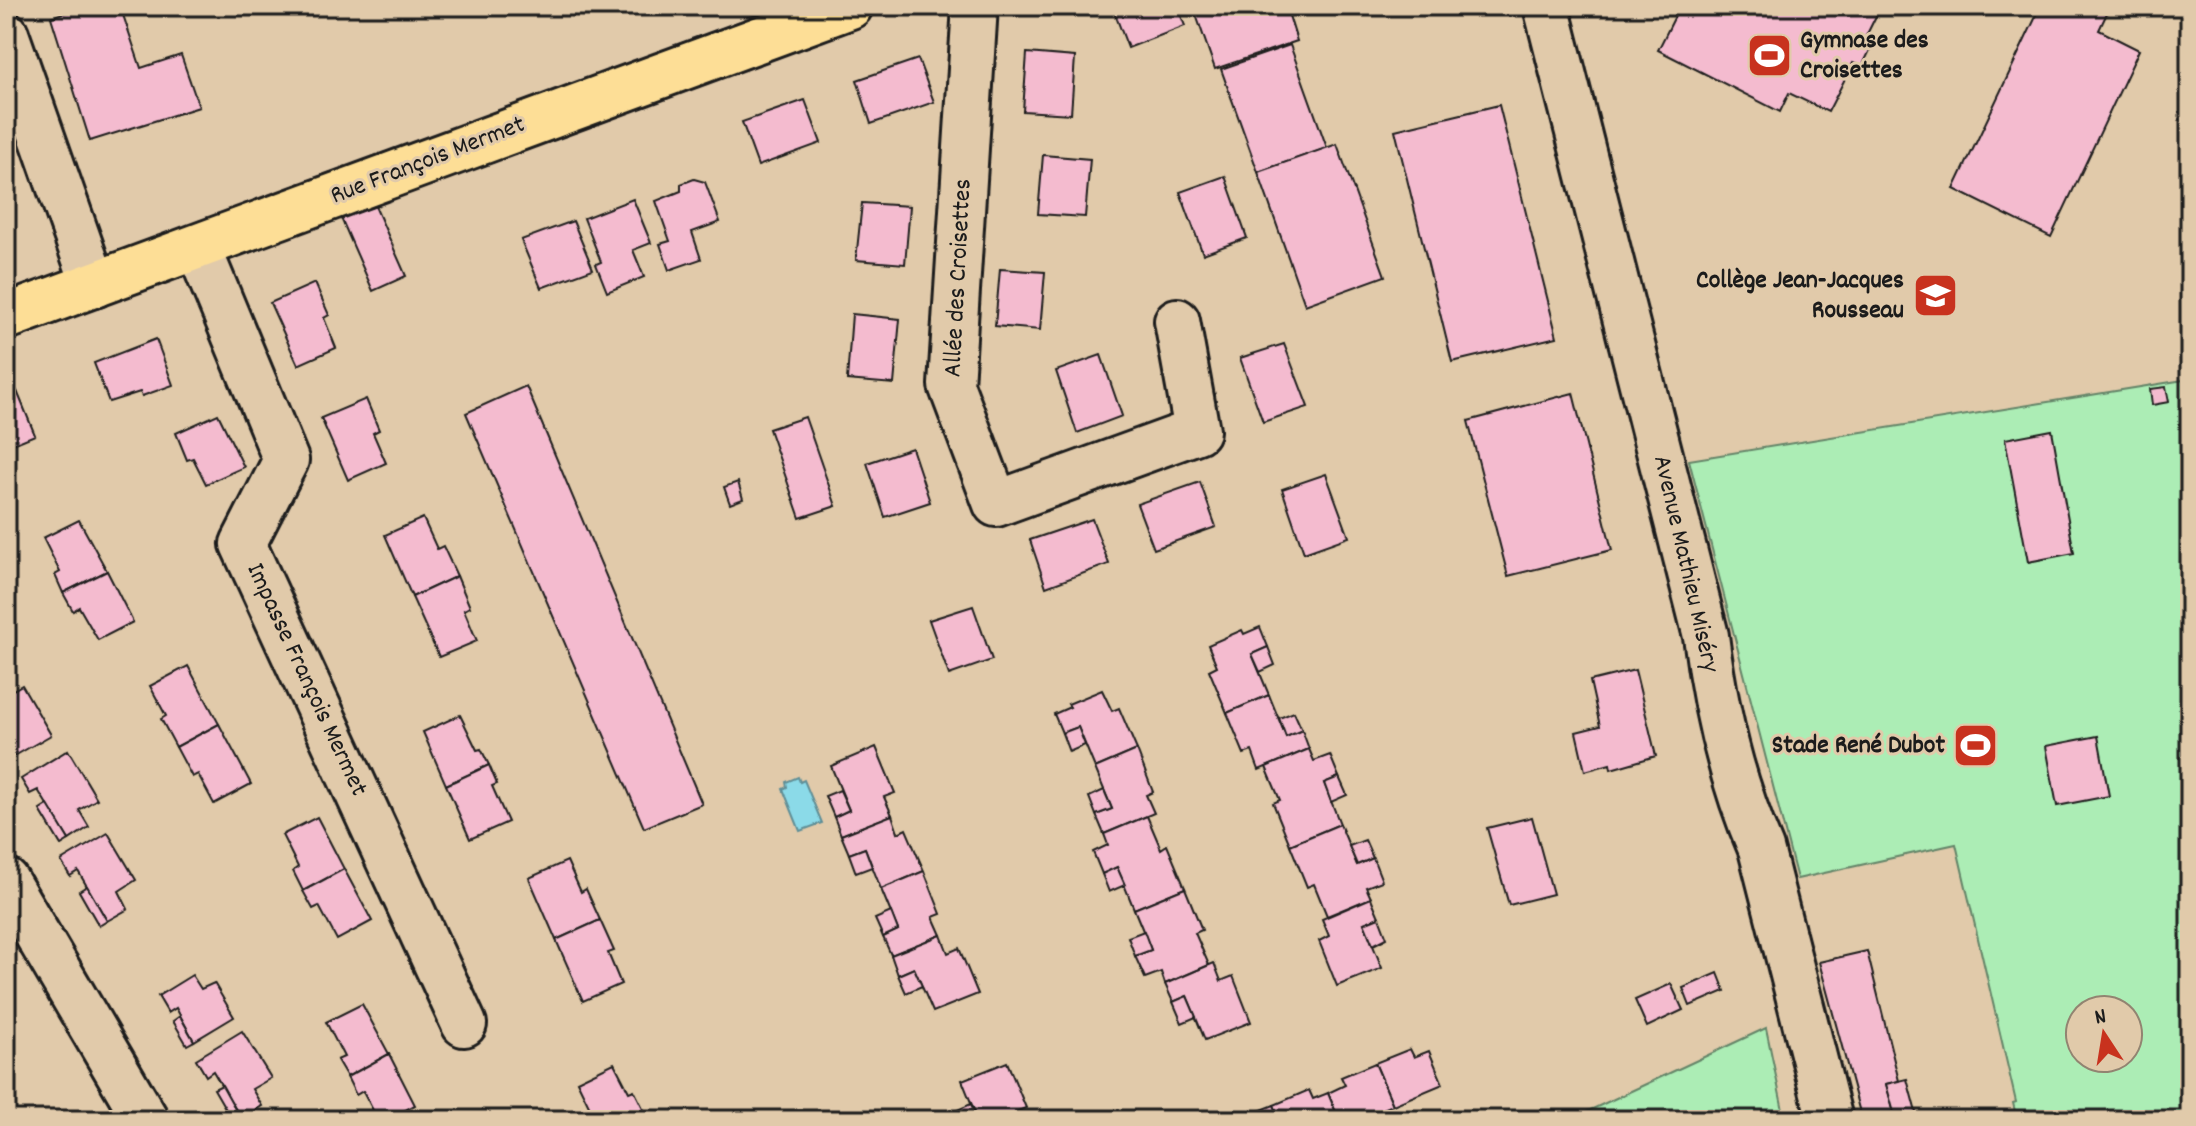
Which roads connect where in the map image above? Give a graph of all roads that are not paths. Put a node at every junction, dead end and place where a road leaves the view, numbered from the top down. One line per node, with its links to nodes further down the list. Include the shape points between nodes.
1 (850, 6): 5 (main road, Rue François Mermet)
2 (975, 6): 8 (street, Allée des Croisettes, via 951,385 996,504 1197,431)
3 (1546, 6): 12 (street, Avenue Mathieu Miséry, via 1706,636 1745,812 1761,849)
4 (6, 34): 6 (street)
5 (198, 247): 6 (main road, Rue François Mermet); 10 (street, Impasse François Mermet, via 286,460 243,544)
6 (94, 285): 7 (main road, Rue François Mermet)
7 (6, 317)
8 (1177, 321)
9 (6, 881): 11 (street)
10 (464, 1024)
11 (146, 1120)
12 (1830, 1120)

